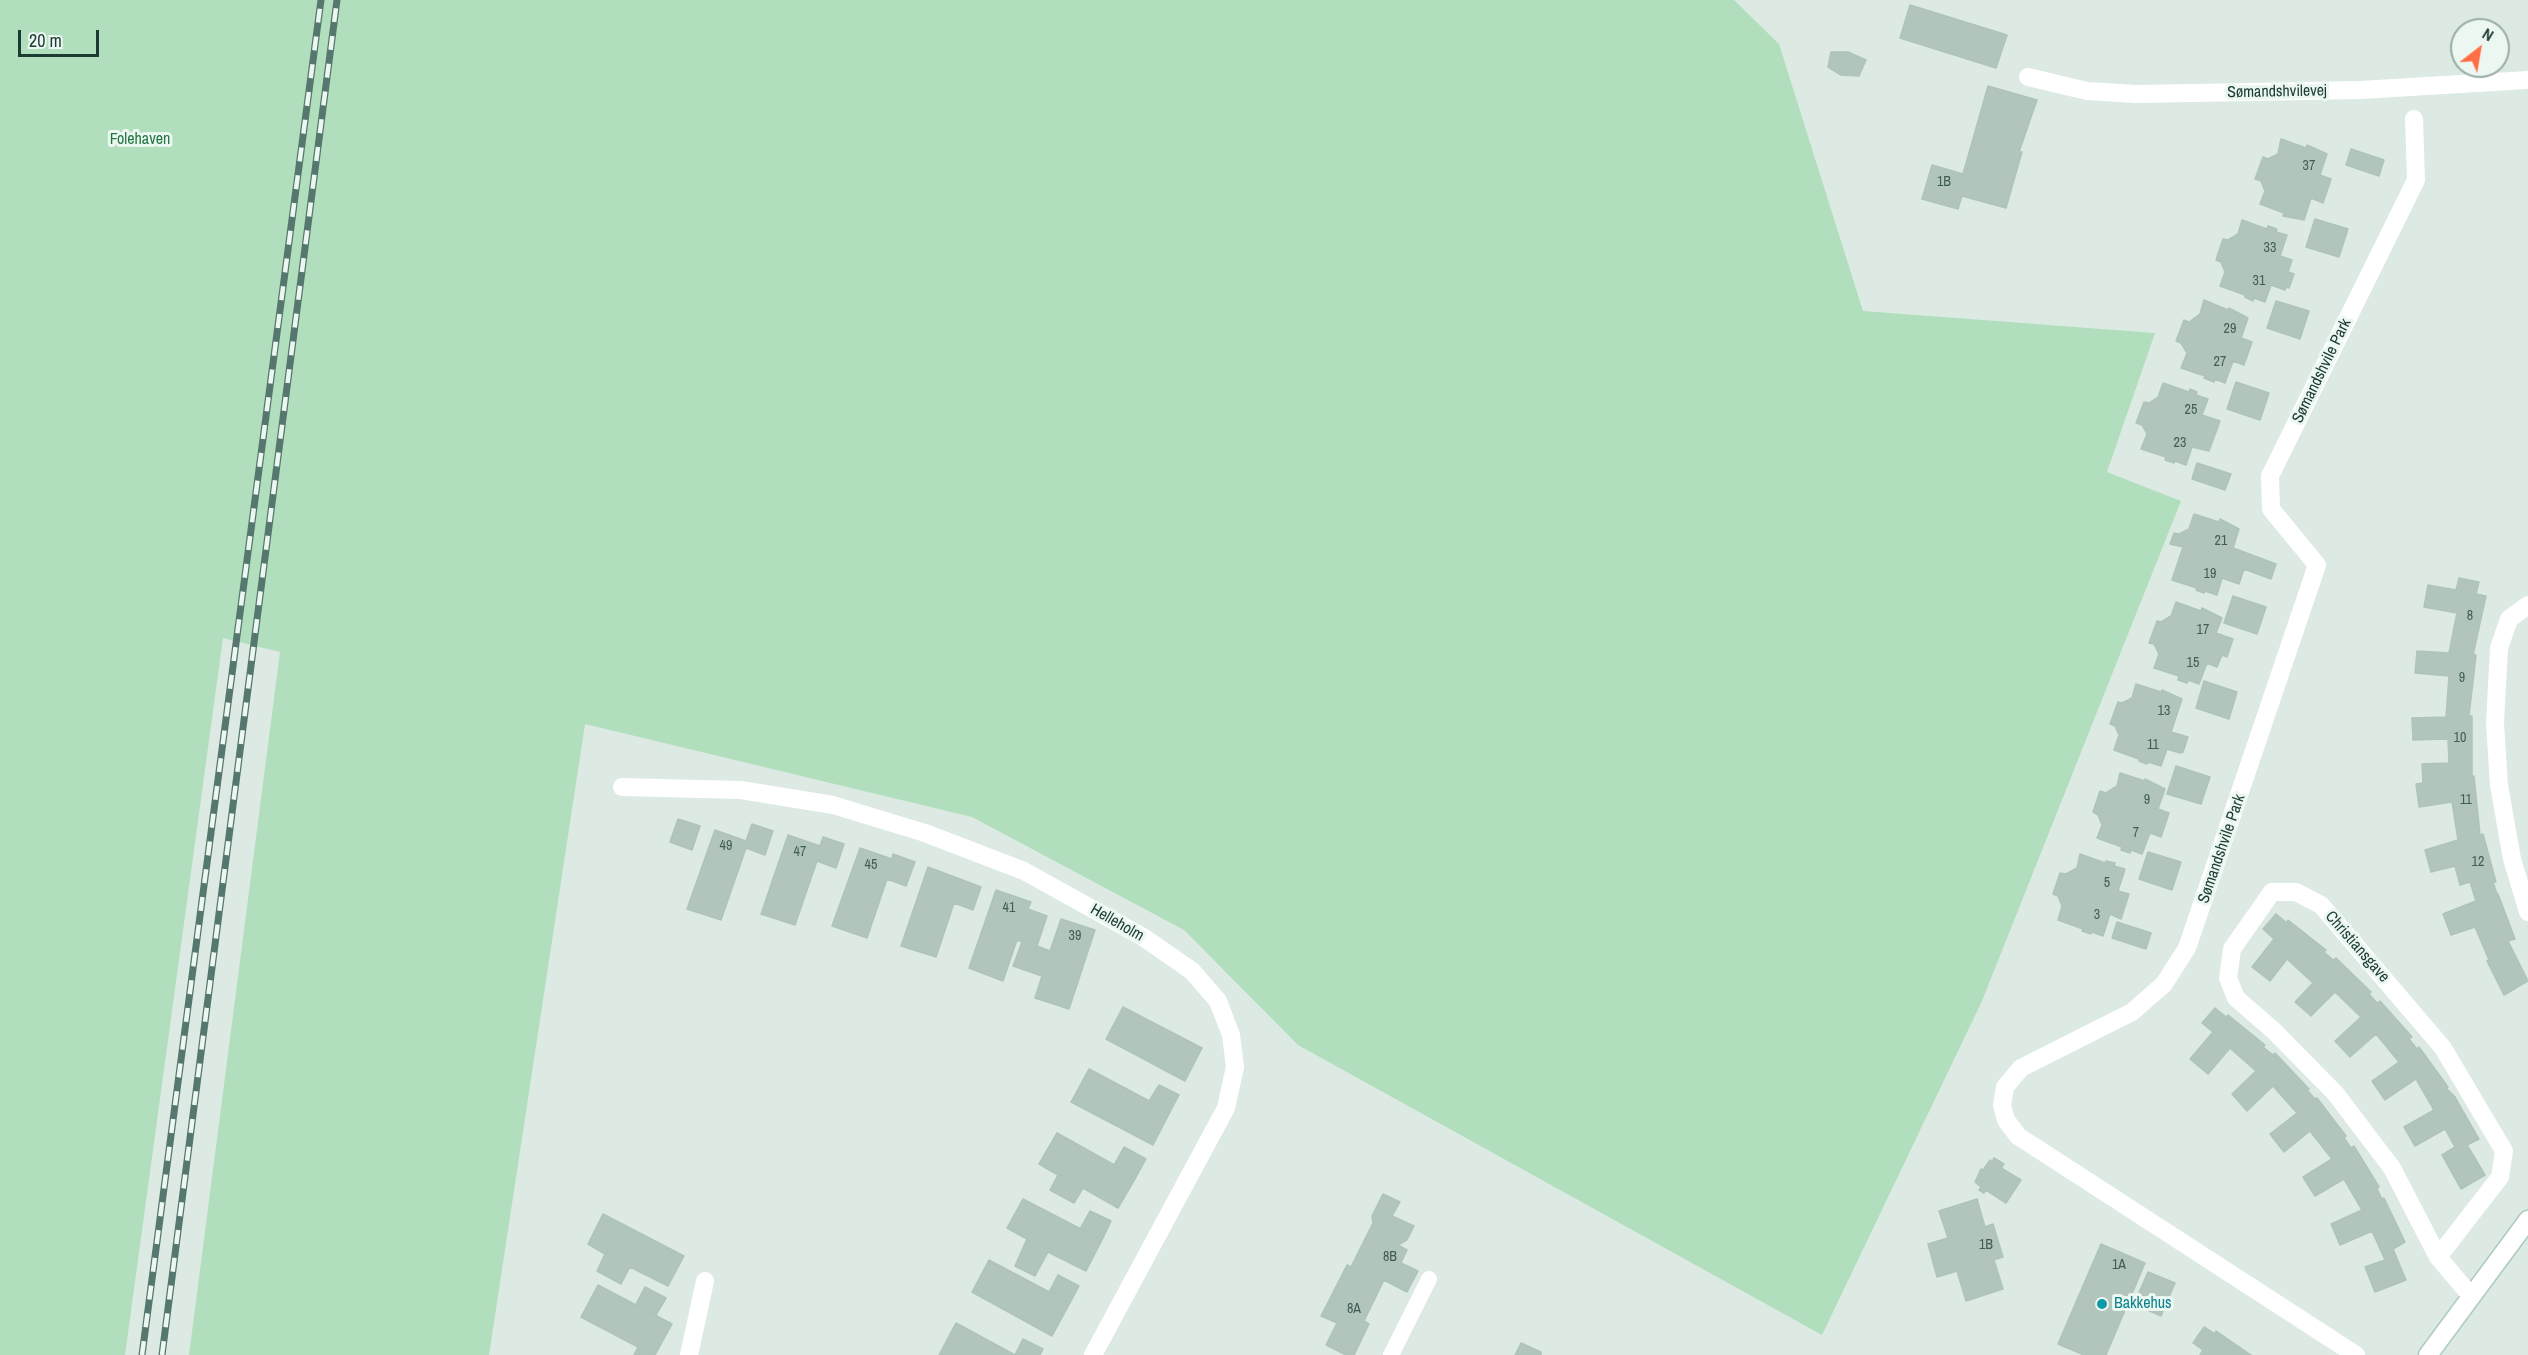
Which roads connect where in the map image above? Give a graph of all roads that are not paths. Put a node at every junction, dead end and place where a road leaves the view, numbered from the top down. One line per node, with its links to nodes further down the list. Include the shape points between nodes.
1 (2028, 77): 2 (street, Sømandshvilevej, via 2087,91 2137,94 2360,90)
2 (2528, 80)
3 (2414, 119): 15 (street, Sømandshvile Park, via 2416,180 2270,476 2271,509 2317,565 2187,948 2164,984 2132,1012 2021,1068 2005,1088 2002,1105 2006,1120 2018,1136)
4 (2528, 605): 6 (street, via 2509,619 2499,648 2495,723 2499,785 2512,859)
5 (622, 787): 13 (street, Helleholm, via 741,790 833,804 925,833 1024,871 1143,937 1192,971 1218,1001 1232,1035 1235,1067 1226,1108)
6 (2528, 912)
7 (2528, 1220): 11 (street)
8 (2438, 1257): 8 (street, Christiansgave, via 2392,1168 2335,1094 2236,998 2228,978 2232,949 2272,892 2296,892 2321,905 2443,1048 2504,1151 2500,1177); 11 (street, Christiansgave)
9 (1429, 1279): 14 (lane)
10 (705, 1281): 12 (street)
11 (2471, 1296): 16 (street)
12 (689, 1355)
13 (1093, 1355)
14 (1391, 1355)
15 (2356, 1355)
16 (2428, 1355)

